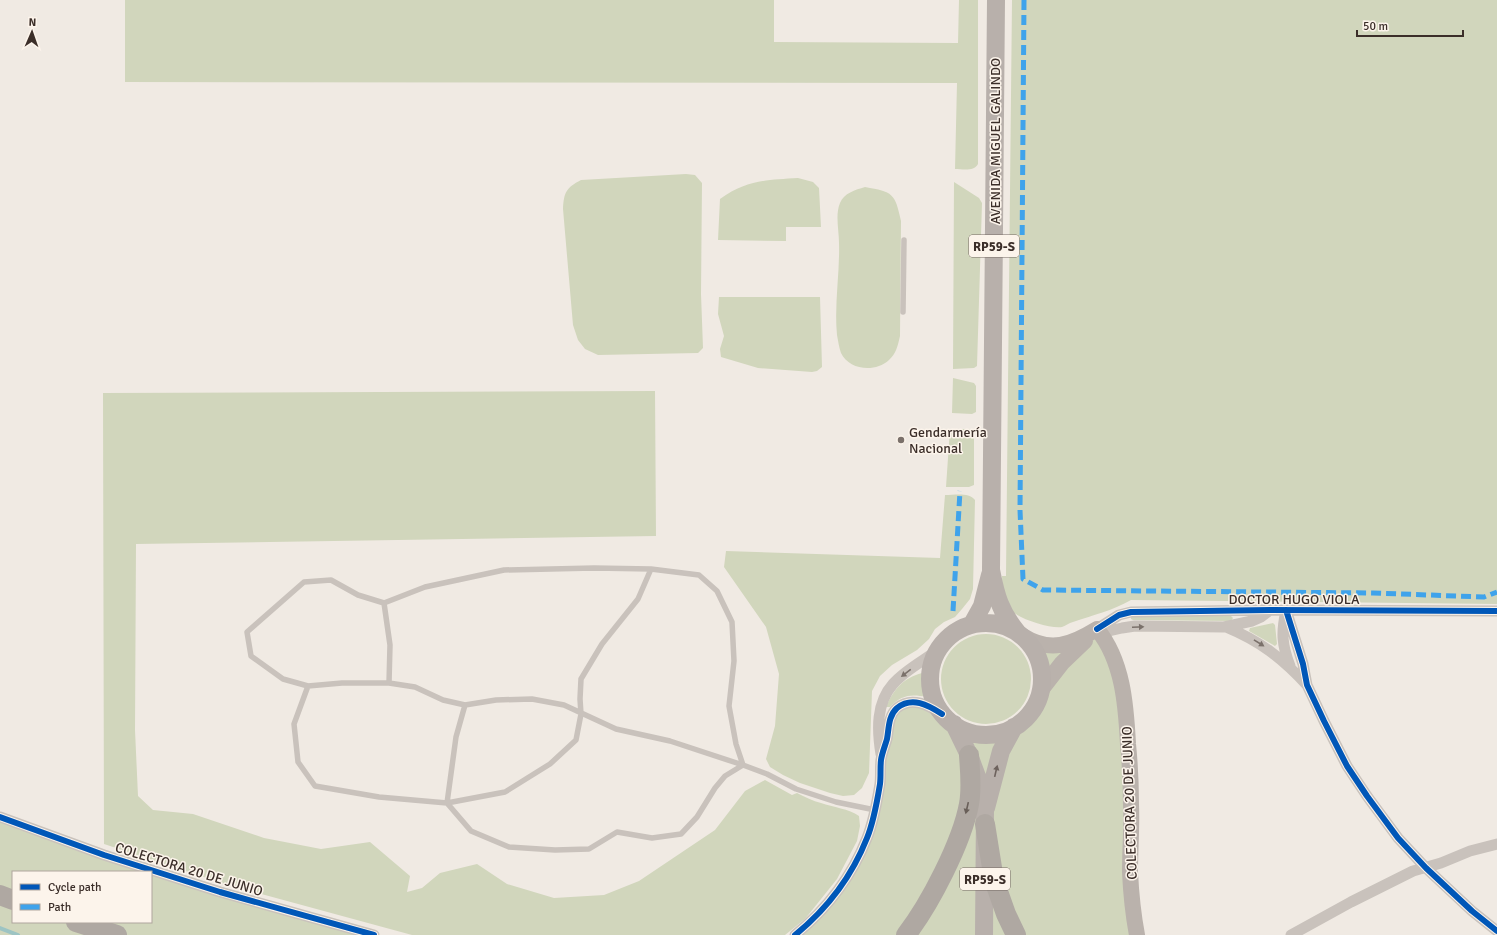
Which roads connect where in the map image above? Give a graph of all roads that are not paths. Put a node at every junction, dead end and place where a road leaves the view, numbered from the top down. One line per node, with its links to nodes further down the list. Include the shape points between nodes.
1 (996, 0): 5 (main road, AVENIDA MIGUEL GALINDO / RP59-S)
2 (904, 240): 3 (lane)
3 (903, 312)
4 (651, 569): 6 (lane, via 504,570 424,587); 21 (lane, via 638,599 602,644 581,679); 26 (lane, via 699,575 716,591 732,622 734,661 729,706)
5 (991, 570): 10 (main road, AVENIDA MIGUEL GALINDO / RP59-S, via 982,606); 13 (main road, AVENIDA MIGUEL GALINDO / RP59-S, via 999,603 1006,618)
6 (384, 603): 16 (lane, via 390,646); 17 (lane, via 358,595 331,580 304,582 247,632 251,656 283,679)
7 (1270, 610): 8 (street, DOCTOR HUGO VIOLA); 11 (street, DOCTOR HUGO VIOLA, via 1261,618); 12 (street, DOCTOR HUGO VIOLA, via 1131,612 1119,615)
8 (1286, 610): 9 (street, DOCTOR HUGO VIOLA); 15 (street, via 1282,640); 18 (street, via 1303,664)
9 (1497, 611)
10 (972, 624): 13 (main road, via 995,623); 14 (main road, via 952,634)
11 (1224, 626): 12 (street, DOCTOR HUGO VIOLA, one-way to 11, via 1136,626); 15 (street, one-way to 15, via 1258,642)
12 (1098, 631): 13 (main road, DOCTOR HUGO VIOLA, via 1067,644 1057,645 1033,642); 19 (main road, DOCTOR HUGO VIOLA, via 1071,653); 43 (main road, COLECTORA 20 DE JUNIO, via 1111,652 1124,695 1132,804 1130,872)
13 (1020, 634): 19 (main road, via 1033,647 1039,660)
14 (938, 650): 22 (main road, via 932,662 931,689 935,702); 25 (street, one-way to 25, via 893,684 882,702 878,736)
15 (1290, 667): 18 (street)
16 (389, 683): 17 (lane); 20 (lane, via 415,686 443,700)
17 (308, 686): 27 (lane, via 294,724 298,762 315,786 379,797)
18 (1307, 686): 32 (street, via 1347,766 1398,838)
19 (1041, 690): 23 (main road, via 1036,705 1027,718)
20 (464, 705): 21 (lane, via 496,700 532,699 564,705); 27 (lane, via 456,738)
21 (581, 714): 26 (lane, via 616,729 670,741); 27 (lane, via 576,740 550,764 505,792)
22 (948, 719): 23 (main road, via 968,732 983,735 999,733); 24 (main road, RP59-S); 25 (street, via 921,702 909,703 896,709 889,721)
23 (1014, 727): 29 (main road, RP59-S, one-way to 23, via 1001,751)
24 (969, 755): 29 (main road, RP59-S, via 979,782); 40 (highway, one-way to 40, via 969,804 962,829 931,896)
25 (882, 759): 28 (street)
26 (743, 765): 27 (lane, via 726,776 715,788 697,817 680,834 652,838 617,832 589,849 509,848 471,831); 28 (lane, via 836,802)
27 (448, 803)
28 (875, 810): 39 (street, via 868,837 837,894 813,921)
29 (985, 816): 41 (main road, RP59-S); 42 (highway, via 994,880)
30 (0, 817): 38 (street, COLECTORA 20 DE JUNIO, via 220,892)
31 (1497, 844): 32 (street, via 1470,851)
32 (1426, 868): 36 (street); 44 (street, via 1388,883)
33 (0, 895): 34 (highway)
34 (12, 900)
35 (79, 923): 37 (highway)
36 (1497, 931)
37 (117, 935)
38 (374, 935)
39 (795, 935)
40 (906, 935)
41 (984, 935)
42 (1016, 935)
43 (1137, 935)
44 (1292, 935)

